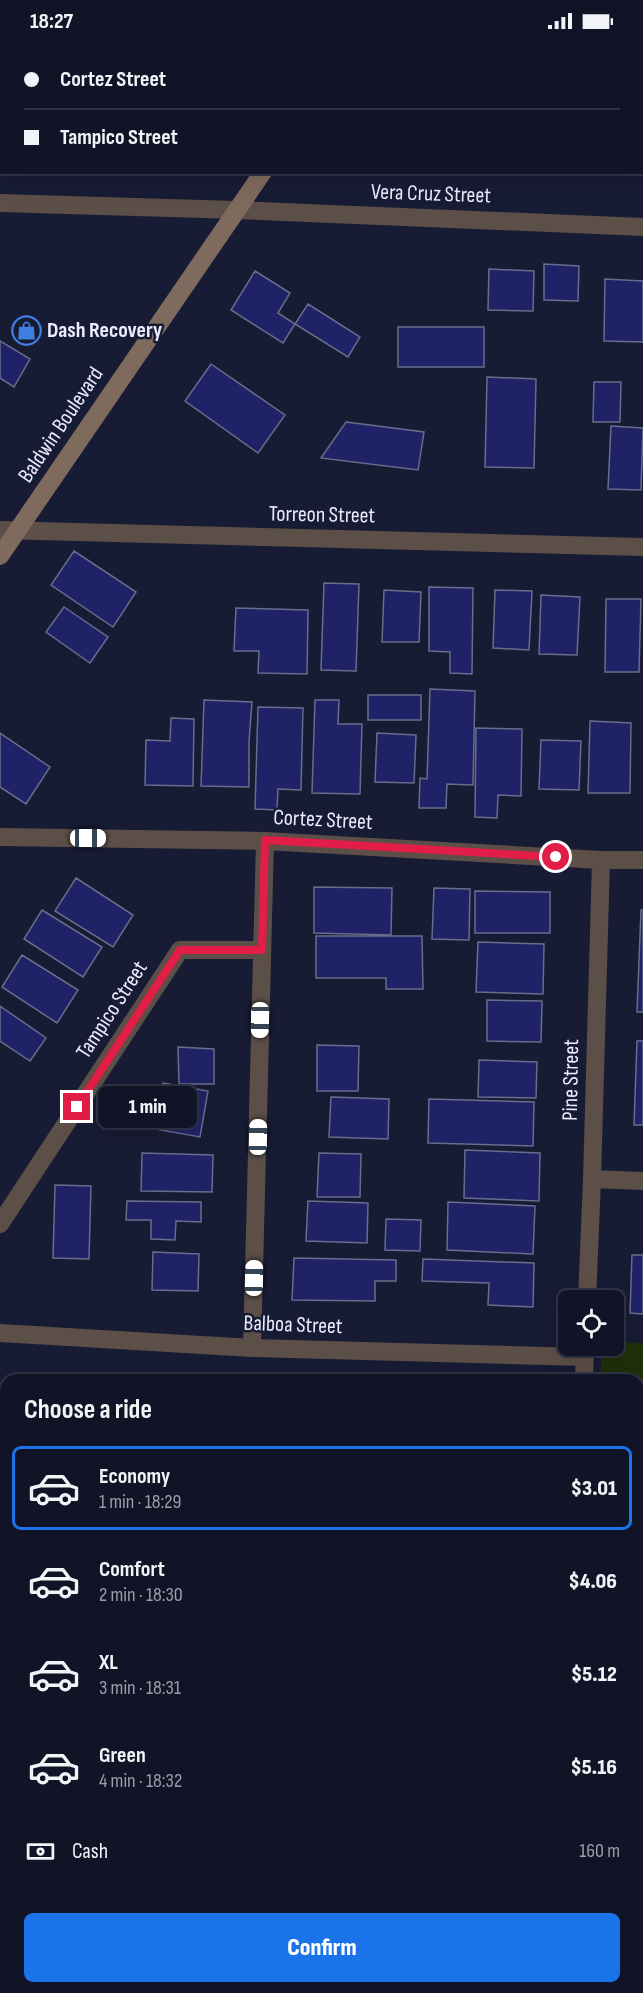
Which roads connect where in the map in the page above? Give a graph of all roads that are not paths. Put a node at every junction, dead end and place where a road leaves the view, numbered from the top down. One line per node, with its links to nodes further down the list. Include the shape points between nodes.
1 (262, 174): 3 (main road, Baldwin Boulevard)
2 (0, 203): 3 (street, Vera Cruz Street)
3 (237, 210): 4 (street, Vera Cruz Street); 5 (main road, Baldwin Boulevard)
4 (643, 227)
5 (9, 531): 6 (street, Torreon Street); 7 (main road, Baldwin Boulevard)
6 (643, 547)
7 (0, 556)
8 (0, 837): 9 (street, Cortez Street)
9 (265, 840): 10 (street, Cortez Street); 12 (street)
10 (600, 860): 11 (street, Cortez Street); 13 (street, Pine Street)
11 (643, 860)
12 (262, 950): 15 (street, Tampico Street, via 180,950); 18 (street)
13 (592, 1179): 14 (street); 16 (street, Pine Street)
14 (643, 1181)
15 (0, 1224)
16 (587, 1290)
17 (0, 1333): 18 (street, Balboa Street)
18 (252, 1348): 19 (street, Balboa Street)
19 (558, 1351)
20 (584, 1356): 21 (street)
21 (584, 1374)

